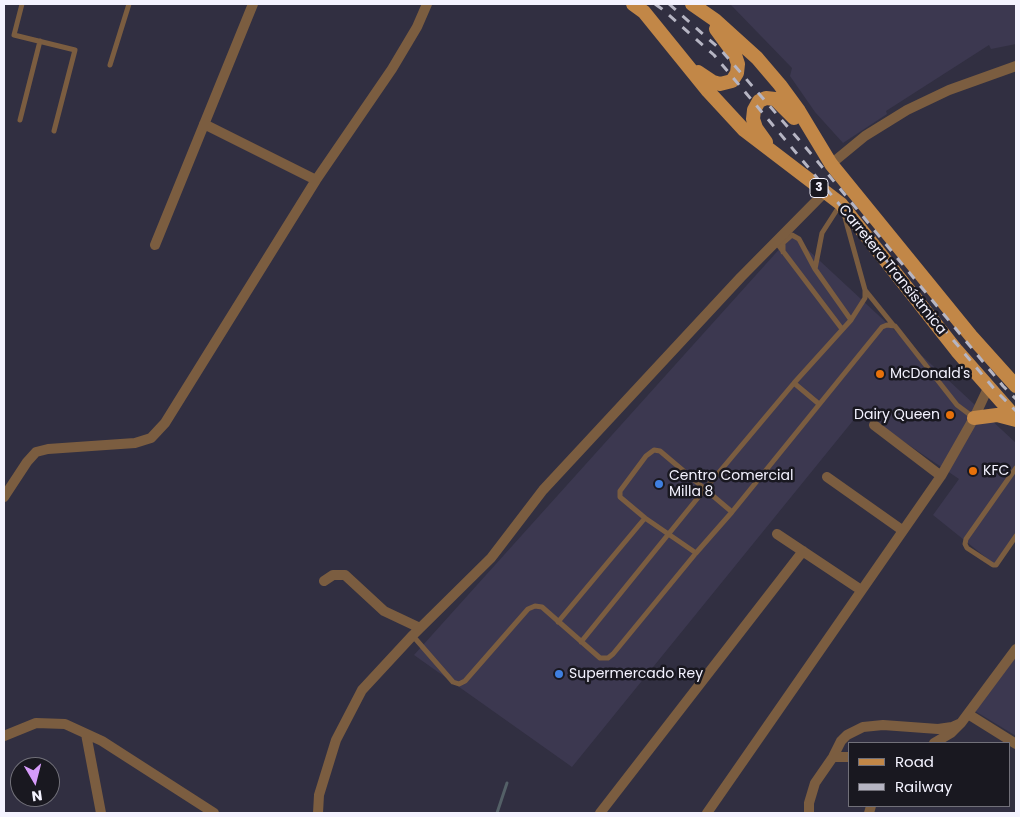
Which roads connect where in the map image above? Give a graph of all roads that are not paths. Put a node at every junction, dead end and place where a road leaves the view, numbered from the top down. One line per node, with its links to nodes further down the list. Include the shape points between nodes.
1 (22, 4): 7 (lane, via 14,35)
2 (129, 4): 9 (lane)
3 (253, 4): 12 (street)
4 (427, 4): 17 (street, via 392,69)
5 (633, 4): 8 (main road, Carretera Transístmica / 3, via 644,12)
6 (698, 7): 8 (main road, via 734,55 737,73 732,81 720,84); 14 (main road, Carretera Transístmica / 3, via 757,58 780,84)
7 (40, 41): 11 (lane); 13 (lane, via 75,50)
8 (686, 63): 15 (main road, Carretera Transístmica / 3, via 744,130)
9 (110, 65)
10 (1016, 66): 16 (street, via 907,110 865,136)
11 (20, 120)
12 (204, 124): 17 (street); 21 (street)
13 (54, 132)
14 (818, 145): 15 (main road, via 782,105 775,99 766,98 756,105 753,119); 16 (main road, Carretera Transístmica / 3)
15 (774, 154): 18 (main road, Carretera Transístmica / 3)
16 (831, 164): 29 (main road, Carretera Transístmica / 3, via 971,336)
17 (316, 180): 39 (street, via 165,424 151,438 135,443 36,452)
18 (825, 192): 19 (main road, Carretera Transístmica / 3); 20 (street)
19 (841, 204): 23 (lane, via 822,233); 24 (lane); 30 (main road, Carretera Transístmica / 3)
20 (776, 242): 22 (lane); 51 (street, via 543,490 491,558)
21 (155, 245)
22 (783, 252): 23 (lane, via 783,243 792,234 799,238); 27 (lane)
23 (815, 269): 25 (lane)
24 (865, 290): 25 (lane, via 865,298); 26 (lane)
25 (851, 320): 27 (lane)
26 (895, 326): 31 (lane, via 882,327); 32 (lane, via 957,405)
27 (842, 329): 28 (lane)
28 (794, 383): 31 (lane); 38 (lane)
29 (1016, 386)
30 (988, 388): 32 (street); 33 (main road, Carretera Transístmica / 3)
31 (819, 404): 40 (lane)
32 (974, 418): 33 (main road, via 997,415); 36 (street)
33 (1016, 419)
34 (874, 426): 36 (street)
35 (1016, 468): 45 (lane, via 965,544 996,566)
36 (940, 476): 42 (street)
37 (827, 477): 42 (street)
38 (705, 489): 40 (lane); 41 (lane, via 660,451 654,450 620,491 620,497); 43 (lane)
39 (4, 497)
40 (732, 512): 47 (lane)
41 (645, 518): 43 (lane); 50 (lane)
42 (902, 530): 49 (street)
43 (668, 533): 47 (lane); 52 (lane)
44 (777, 534): 46 (street)
45 (1016, 536)
46 (803, 551): 49 (street); 64 (street)
47 (696, 553): 52 (lane, via 608,658 600,658)
48 (324, 581): 51 (street, via 332,575 345,575 384,611)
49 (861, 590): 65 (street)
50 (558, 622): 51 (lane, via 542,607 528,609 466,681 459,684 453,682); 52 (lane)
51 (416, 632): 63 (street, via 362,690 336,740 319,795)
52 (581, 642)
53 (1016, 649): 54 (street)
54 (964, 718): 57 (street, via 951,733); 58 (street); 59 (street, via 952,727 938,729 883,725 863,727 847,735)
55 (86, 734): 56 (street, via 65,724 36,723); 61 (street); 62 (street)
56 (4, 736)
57 (936, 742)
58 (1016, 744)
59 (833, 757): 60 (street); 66 (street, via 815,783)
60 (848, 758)
61 (101, 813)
62 (214, 813)
63 (318, 813)
64 (600, 813)
65 (707, 813)
66 (809, 813)

